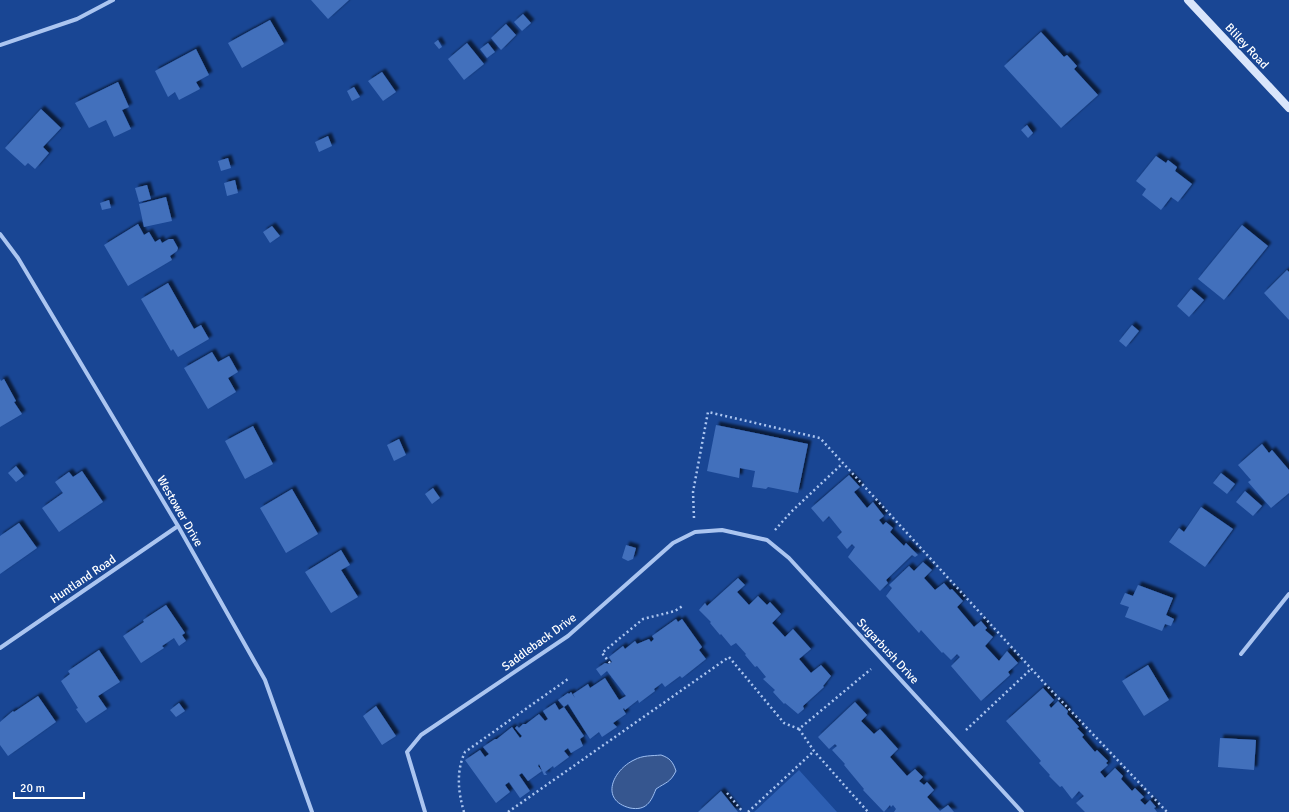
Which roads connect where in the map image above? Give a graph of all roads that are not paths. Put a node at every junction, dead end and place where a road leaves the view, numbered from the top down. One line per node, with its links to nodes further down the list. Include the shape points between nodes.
1 (113, 0): 3 (street, via 77,19)
2 (1188, 0): 4 (street, Bliley Road)
3 (0, 45)
4 (1289, 108)
5 (0, 234): 6 (street, Westower Drive, via 18,258)
6 (178, 526): 9 (street, Huntland Road); 11 (street, Westower Drive, via 265,680)
7 (722, 530): 12 (street, Saddleback Drive, via 695,532 673,543 568,636 421,735 407,752); 13 (street, Sugarbush Drive, via 767,540 789,558)
8 (1289, 594): 10 (street)
9 (0, 648)
10 (1241, 654)
11 (312, 812)
12 (425, 812)
13 (1022, 812)

